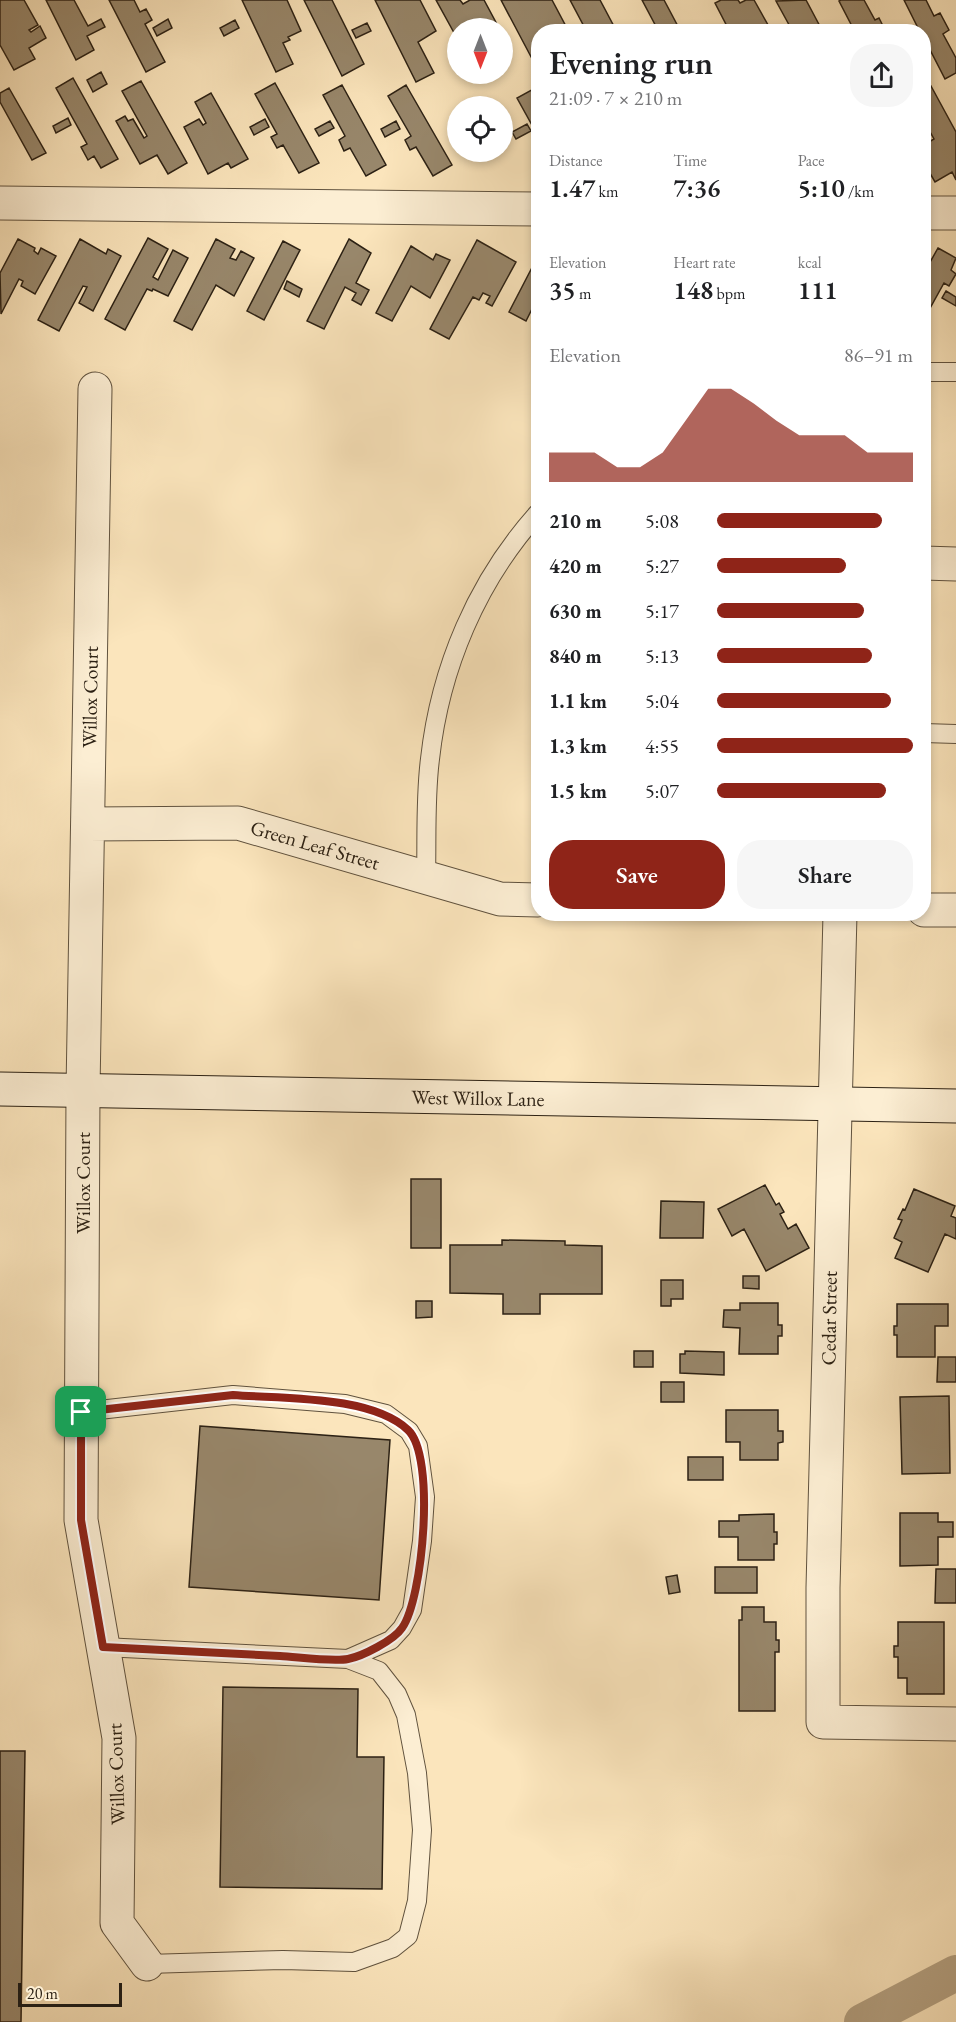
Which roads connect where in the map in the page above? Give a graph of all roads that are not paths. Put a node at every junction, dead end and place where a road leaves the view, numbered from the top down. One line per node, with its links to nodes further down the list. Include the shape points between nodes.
1 (0, 203): 2 (street)
2 (531, 209)
3 (931, 213): 4 (street)
4 (956, 213)
5 (931, 372): 6 (lane)
6 (956, 372)
7 (95, 389): 13 (street, Willox Court)
8 (531, 521): 14 (lane, via 480,594 451,661 429,762)
9 (931, 563): 10 (street)
10 (956, 564)
11 (931, 734): 12 (lane)
12 (956, 734)
13 (88, 824): 14 (street, Green Leaf Street, via 238,823); 20 (street, Willox Court)
14 (426, 878): 15 (street, Green Leaf Street, via 500,899)
15 (531, 900)
16 (931, 910): 17 (street)
17 (956, 910)
18 (840, 921): 21 (street, Cedar Street)
19 (0, 1089): 20 (street, West Willox Lane)
20 (83, 1090): 21 (street, West Willox Lane); 23 (street, Willox Court)
21 (834, 1104): 22 (street, West Willox Lane); 26 (street, Cedar Street, via 823,1722)
22 (956, 1106)
23 (81, 1412): 24 (street, Willox Court, via 81,1520); 25 (lane, via 233,1395 345,1404 386,1414 409,1431 418,1446 425,1497 412,1610 391,1640)
24 (103, 1647): 25 (lane); 27 (street, Willox Court, via 119,1738 117,1923)
25 (348, 1659): 27 (lane, via 379,1671 397,1694 406,1715 422,1830 417,1901 408,1936 393,1948 354,1962)
26 (956, 1724)
27 (147, 1964)

